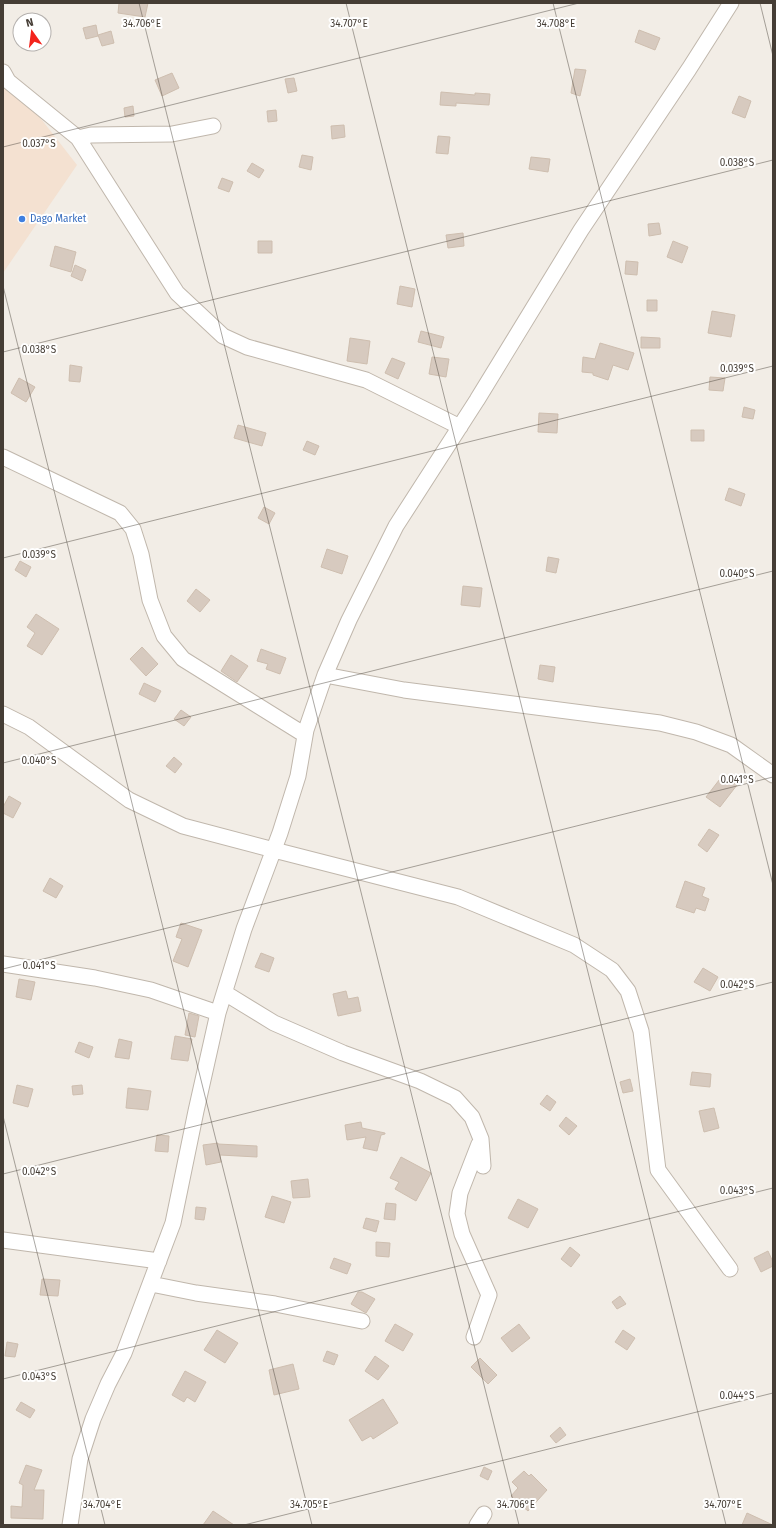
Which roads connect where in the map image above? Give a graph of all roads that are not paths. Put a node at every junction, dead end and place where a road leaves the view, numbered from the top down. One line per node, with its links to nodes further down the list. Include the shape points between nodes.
1 (731, 3): 5 (street, via 581,230)
2 (3, 72): 4 (street, via 8,81)
3 (213, 126): 4 (street, via 172,134 91,135)
4 (78, 138): 5 (street, via 177,294 223,336 247,346 366,380)
5 (460, 428): 7 (street, via 396,526)
6 (3, 457): 9 (street, via 120,513 133,529 150,600 164,636 183,659)
7 (324, 676): 9 (street); 10 (street, via 404,690 660,723 696,732 731,745)
8 (3, 714): 11 (street, via 29,727 129,800 183,826)
9 (305, 735): 11 (street, via 298,776)
10 (773, 775)
11 (274, 850): 13 (street, via 244,929); 19 (street, via 458,897 574,945 612,970 628,991 641,1031 658,1170)
12 (3, 964): 14 (street, via 95,978 151,990)
13 (225, 993): 14 (street); 15 (street, via 274,1023 343,1054 420,1081 455,1098 472,1117)
14 (218, 1013): 18 (street, via 173,1222)
15 (481, 1139): 16 (street); 22 (street, via 460,1193 458,1214 462,1234 489,1295)
16 (483, 1166)
17 (3, 1240): 18 (street)
18 (159, 1261): 20 (street)
19 (730, 1269)
20 (151, 1284): 21 (street); 23 (street, via 124,1353 96,1412 80,1459)
21 (362, 1321)
22 (474, 1337)
23 (70, 1525)

